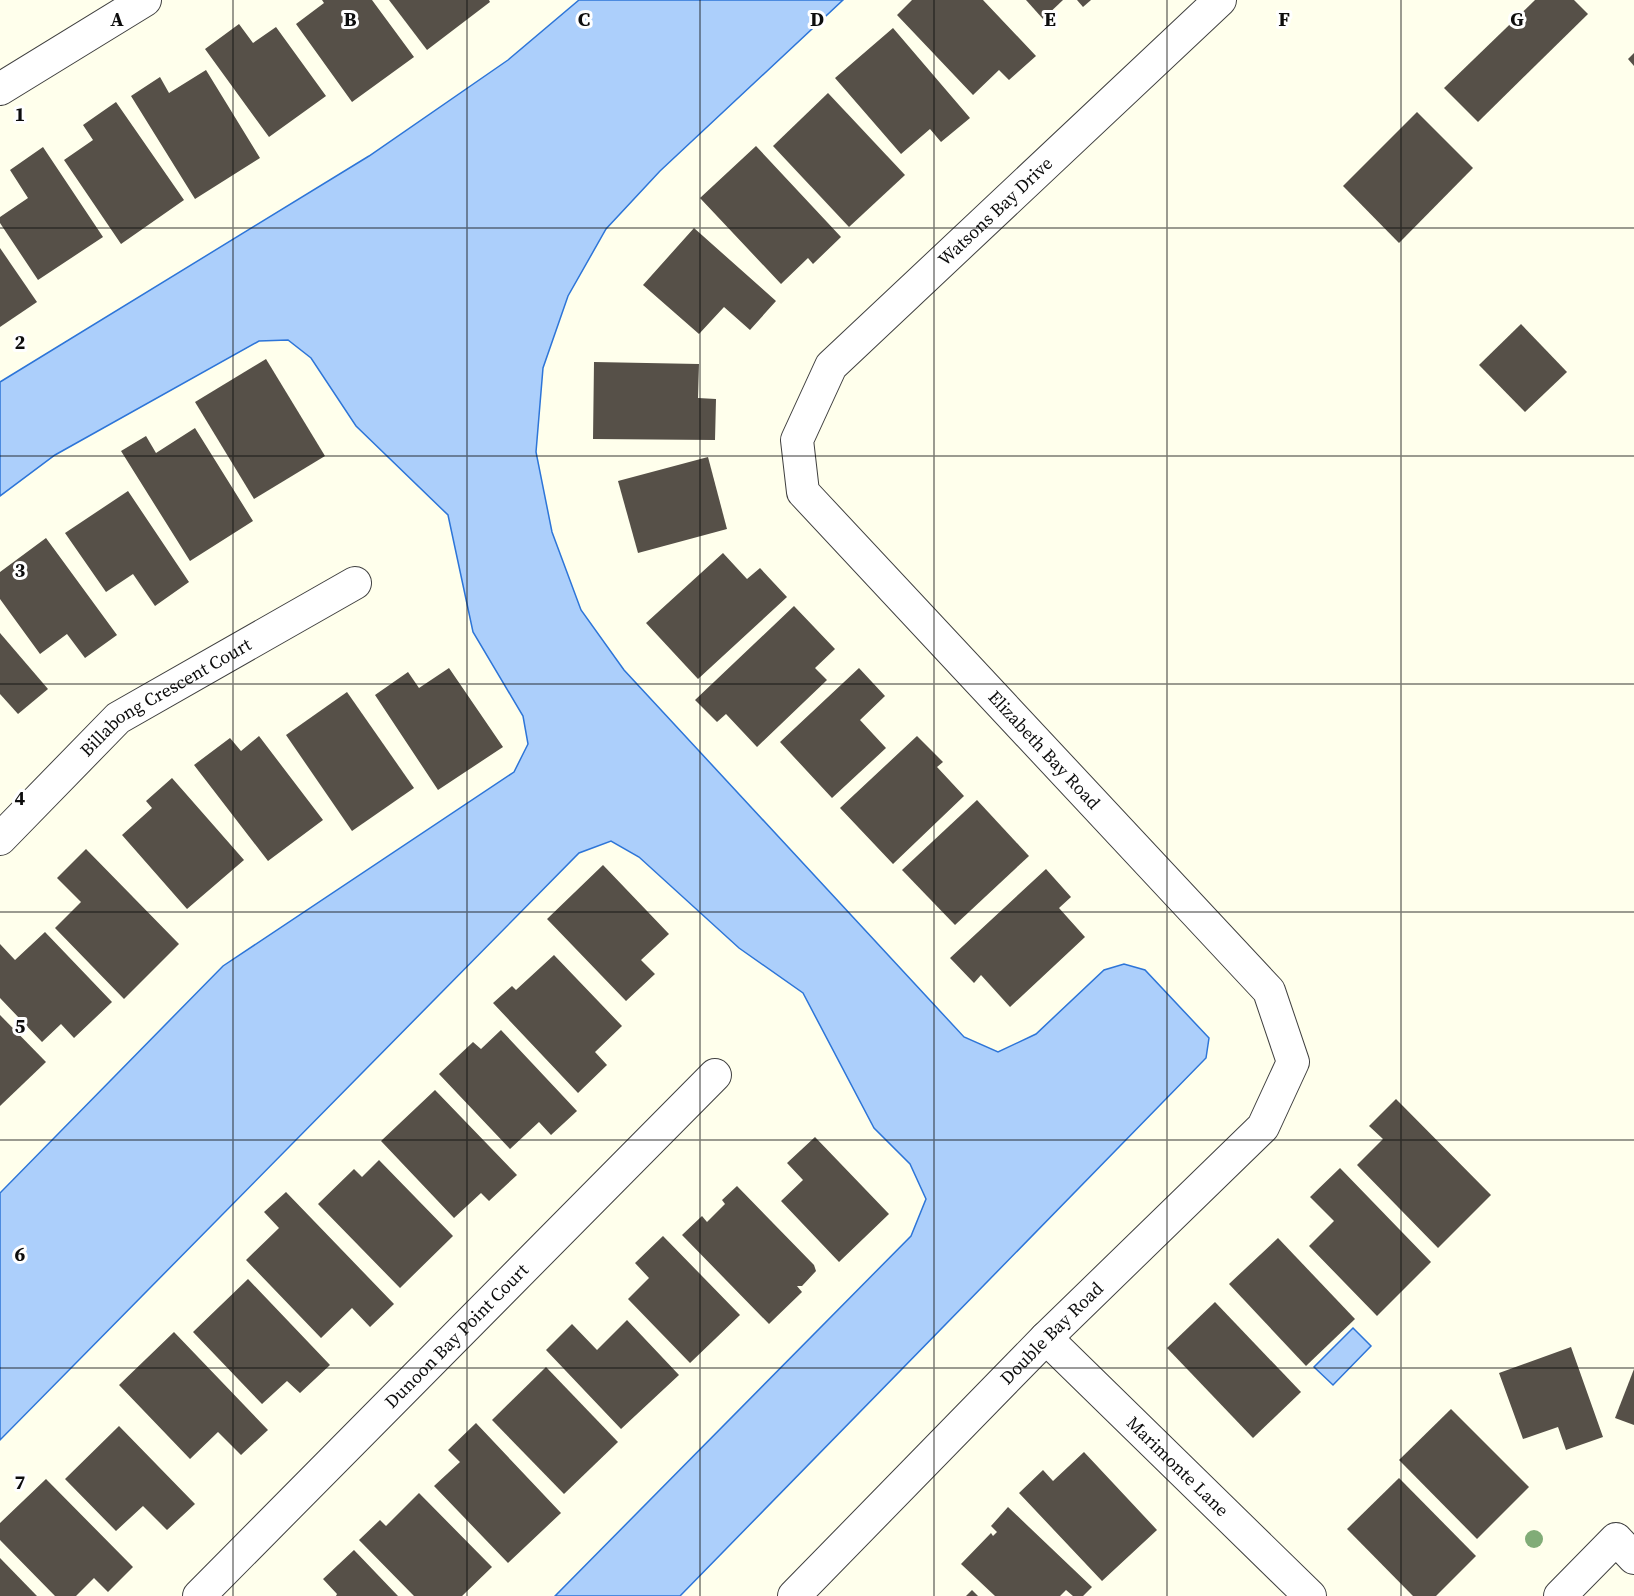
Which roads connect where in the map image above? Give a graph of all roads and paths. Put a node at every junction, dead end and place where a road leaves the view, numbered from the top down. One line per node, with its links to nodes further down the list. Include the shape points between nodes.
1 (145, 0): 3 (street)
2 (1220, 0): 4 (street, Watsons Bay Drive, via 831,366)
3 (0, 89)
4 (797, 440): 7 (street, Elizabeth Bay Road, via 803,492 1269,991)
5 (355, 583): 6 (street, Billabong Crescent Court, via 118,718)
6 (0, 839)
7 (1293, 1062): 9 (street, Double Bay Road, via 1263,1127)
8 (715, 1075): 11 (street, Dunoon Bay Point Court)
9 (1046, 1338): 12 (street, Double Bay Road); 13 (street, Marimonte Lane)
10 (1625, 1548): 14 (street)
11 (199, 1596)
12 (794, 1596)
13 (1310, 1596)
14 (1560, 1596)

